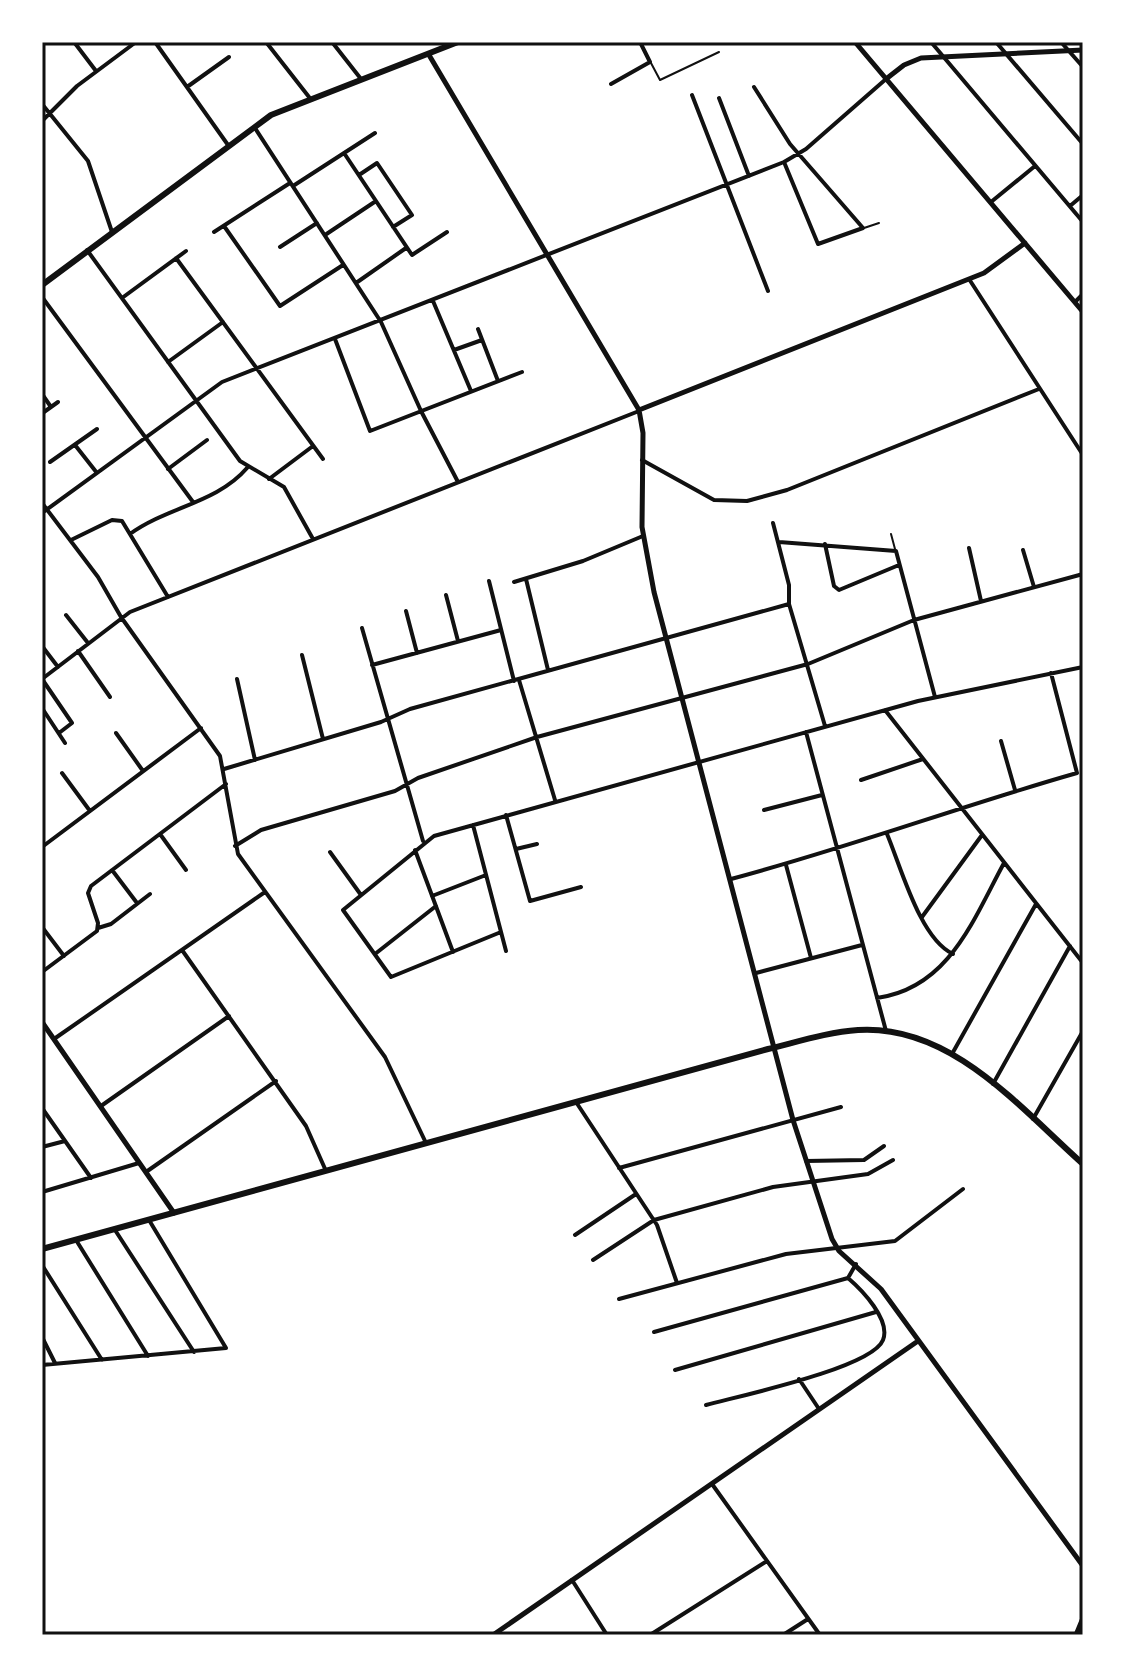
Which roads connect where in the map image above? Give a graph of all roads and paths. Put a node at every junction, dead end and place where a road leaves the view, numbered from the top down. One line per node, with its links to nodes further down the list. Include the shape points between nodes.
1 (74, 42): 21 (street)
2 (136, 42): 21 (street)
3 (155, 42): 25 (street)
4 (266, 42): 28 (street)
5 (332, 42): 22 (street)
6 (458, 42): 15 (main road)
7 (640, 42): 19 (street)
8 (855, 42): 23 (street)
9 (931, 42): 18 (street)
10 (996, 42): 16 (street)
11 (1061, 42): 13 (street)
12 (1083, 50): 13 (street)
13 (1069, 51): 16 (street); 20 (street)
14 (719, 52): 19 (lane, via 660,80)
15 (429, 55): 22 (main road); 64 (street)
16 (1006, 55): 18 (street); 35 (street)
17 (229, 57): 25 (street)
18 (943, 57): 23 (street, via 910,62); 40 (street)
19 (650, 62): 24 (street)
20 (1083, 67)
21 (96, 71): 31 (street)
22 (361, 79): 28 (main road)
23 (886, 79): 38 (street); 47 (street)
24 (611, 84)
25 (187, 87): 36 (street)
26 (754, 87): 38 (street)
27 (692, 95): 44 (street)
28 (309, 97): 33 (main road)
29 (719, 98): 42 (street)
30 (42, 104): 31 (street)
31 (49, 114): 32 (street); 55 (street, via 88,161)
32 (42, 121)
33 (254, 126): 36 (main road); 43 (street)
34 (375, 133): 37 (street)
35 (1083, 144)
36 (228, 145): 55 (main road)
37 (344, 153): 41 (street); 43 (street)
38 (799, 154): 39 (street); 54 (street)
39 (784, 162): 42 (street); 54 (street, via 818,244)
40 (1035, 166): 47 (street); 48 (street)
41 (359, 175): 46 (street); 53 (street, via 377,163 412,215)
42 (749, 176): 44 (street)
43 (292, 184): 50 (street); 52 (street)
44 (725, 186): 64 (street); 70 (street)
45 (1083, 195): 48 (street)
46 (376, 201): 53 (street); 58 (street)
47 (991, 203): 59 (street)
48 (1070, 206): 49 (street)
49 (1083, 222)
50 (317, 223): 58 (street); 60 (street)
51 (879, 223): 54 (lane)
52 (224, 226): 56 (street); 66 (street, via 280,306)
53 (393, 227): 61 (street)
54 (863, 228)
55 (112, 232): 62 (main road)
56 (214, 232)
57 (447, 232): 61 (street, via 412,255)
58 (325, 235): 66 (street)
59 (1025, 243): 67 (street, via 996,267); 75 (street)
60 (280, 247)
61 (406, 248): 68 (street)
62 (87, 250): 69 (main road); 73 (street)
63 (186, 251): 65 (street)
64 (547, 256): 74 (street); 93 (street)
65 (176, 258): 73 (street); 77 (street)
66 (344, 265): 68 (street)
67 (969, 279): 87 (street); 93 (street)
68 (356, 283): 78 (street)
69 (42, 285)
70 (768, 291)
71 (1083, 294): 75 (street)
72 (42, 297): 97 (street)
73 (122, 298): 83 (street)
74 (433, 301): 78 (street); 82 (street)
75 (1075, 302): 76 (street)
76 (1083, 312)
77 (223, 322): 83 (street); 84 (street)
78 (381, 322): 80 (street); 95 (street)
79 (478, 329): 81 (street)
80 (335, 339): 84 (street); 95 (street, via 370,431)
81 (482, 340): 82 (street); 86 (street)
82 (454, 350): 88 (street)
83 (168, 362): 90 (street)
84 (257, 369): 90 (street, via 216,385); 100 (street)
85 (522, 372): 86 (street)
86 (498, 381): 88 (street)
87 (1039, 389): 101 (street); 103 (street, via 787,490 747,501 714,500)
88 (471, 391): 95 (street)
89 (42, 394): 92 (street)
90 (196, 401): 97 (street); 105 (street)
91 (58, 402): 92 (street)
92 (51, 407): 94 (street)
93 (639, 410): 103 (street); 109 (street)
94 (43, 411)
95 (421, 411): 109 (street)
96 (97, 429): 99 (street)
97 (145, 438): 106 (street); 107 (street)
98 (207, 440): 106 (street)
99 (75, 445): 104 (street); 107 (street)
100 (313, 446): 102 (street); 108 (street)
101 (1083, 455)
102 (323, 459)
103 (642, 460): 116 (street)
104 (50, 462)
105 (247, 468): 108 (street); 110 (street, via 219,491)
106 (168, 469): 110 (street)
107 (97, 473): 112 (street)
108 (269, 479): 117 (street, via 286,490)
109 (458, 482): 117 (street)
110 (193, 502): 114 (street)
111 (42, 503): 112 (street)
112 (44, 511): 118 (street)
113 (773, 523): 119 (street)
114 (130, 534): 118 (street, via 115,519); 131 (street)
115 (891, 534): 123 (lane)
116 (643, 536): 126 (street); 140 (street)
117 (313, 539): 131 (street)
118 (71, 540): 136 (street)
119 (779, 542): 120 (street); 133 (street)
120 (825, 544): 123 (street); 124 (street, via 839,590)
121 (969, 548): 132 (street)
122 (1023, 550): 129 (street)
123 (896, 551): 124 (street)
124 (899, 565): 137 (street)
125 (1083, 574): 129 (street)
126 (526, 579): 128 (street); 151 (street)
127 (489, 581): 139 (street)
128 (514, 582)
129 (1034, 587): 132 (street)
130 (446, 595): 141 (street)
131 (168, 597): 136 (street)
132 (981, 601): 137 (street)
133 (789, 604): 140 (street); 147 (street)
134 (406, 611): 145 (street)
135 (66, 615): 142 (street)
136 (121, 617): 142 (street); 163 (street)
137 (914, 620): 147 (street); 158 (street)
138 (362, 628): 148 (street)
139 (501, 630): 141 (street); 155 (street)
140 (666, 637): 151 (street); 157 (street)
141 (458, 641): 145 (street)
142 (88, 643): 144 (street)
143 (42, 646): 149 (street)
144 (78, 651): 149 (street); 156 (street)
145 (417, 653): 148 (street)
146 (302, 655): 168 (street)
147 (808, 664): 157 (street); 162 (street)
148 (372, 665): 161 (street)
149 (58, 667): 153 (street)
150 (1083, 667): 152 (street)
151 (549, 671): 155 (street)
152 (1051, 673): 158 (street); 180 (street, via 1077,773)
153 (42, 679): 165 (street, via 72,723)
154 (237, 679): 172 (street)
155 (517, 680): 161 (street); 167 (street)
156 (110, 697)
157 (682, 697): 167 (street); 173 (street)
158 (935, 697): 160 (street)
159 (42, 708): 165 (street)
160 (885, 710): 162 (street); 171 (street)
161 (388, 719): 168 (street); 179 (street)
162 (825, 726): 164 (street)
163 (201, 728): 174 (street); 175 (street)
164 (806, 732): 173 (street); 181 (street)
165 (59, 733): 170 (street)
166 (116, 733): 175 (street)
167 (537, 737): 179 (street); 182 (street)
168 (323, 739): 172 (street)
169 (1001, 741): 180 (street)
170 (65, 743)
171 (923, 759): 177 (street); 183 (street)
172 (255, 760): 174 (street)
173 (699, 761): 182 (street); 204 (street)
174 (224, 769): 178 (street)
175 (143, 771): 185 (street)
176 (62, 773): 185 (street)
177 (861, 780)
178 (226, 784): 188 (street); 193 (street)
179 (406, 785): 191 (street); 193 (street, via 261,830)
180 (1015, 790): 183 (street)
181 (822, 795): 184 (street); 197 (street)
182 (556, 801): 186 (street)
183 (960, 806): 189 (street); 190 (street)
184 (764, 810)
185 (90, 811): 194 (street)
186 (506, 815): 187 (street); 195 (street)
187 (473, 825): 191 (street); 203 (street)
188 (160, 834): 201 (street); 202 (street)
189 (887, 834): 197 (street); 213 (street)
190 (982, 835): 199 (street); 213 (street)
191 (423, 842): 196 (street)
192 (537, 844): 195 (street)
193 (235, 846): 206 (street)
194 (42, 847)
195 (516, 849): 205 (street, via 530,901)
196 (415, 850): 208 (street); 209 (street)
197 (837, 851): 200 (street); 217 (street)
198 (330, 852): 208 (street)
199 (1004, 863): 211 (street); 223 (street)
200 (786, 865): 204 (street); 225 (street)
201 (112, 870): 210 (street); 215 (street, via 88,891)
202 (186, 870)
203 (486, 875): 209 (street); 216 (street)
204 (731, 879): 228 (street)
205 (581, 887)
206 (265, 892): 219 (street); 246 (street, via 385,1057)
207 (150, 894): 210 (street)
208 (361, 895): 222 (street, via 343,910)
209 (432, 896): 212 (street)
210 (137, 904): 215 (street)
211 (1036, 904): 218 (street); 236 (street)
212 (436, 906): 221 (street); 222 (street)
213 (922, 918): 223 (street, via 936,943)
214 (42, 927): 224 (street)
215 (98, 928): 224 (street)
216 (501, 932): 220 (street); 221 (street)
217 (862, 945): 225 (street); 229 (street)
218 (1070, 946): 226 (street); 238 (street)
219 (182, 950): 230 (street); 234 (street)
220 (506, 951)
221 (453, 952): 222 (street, via 391,977)
222 (375, 954)
223 (953, 954): 229 (street, via 906,992)
224 (64, 956): 227 (street)
225 (811, 958): 228 (street)
226 (1083, 963)
227 (42, 972)
228 (756, 973): 235 (street)
229 (877, 998): 232 (street)
230 (229, 1016): 237 (street); 240 (street)
231 (42, 1022): 234 (street)
232 (886, 1031): 235 (main road, via 846,1031); 236 (main road, via 922,1039)
233 (1083, 1031): 244 (street)
234 (54, 1039): 240 (street)
235 (776, 1047): 239 (main road); 243 (street)
236 (952, 1054): 238 (main road)
237 (276, 1081): 254 (street, via 306,1126); 255 (street)
238 (993, 1085): 244 (main road)
239 (576, 1102): 246 (main road); 253 (street)
240 (101, 1106): 251 (street)
241 (841, 1107): 243 (street)
242 (42, 1108): 245 (street)
243 (793, 1120): 250 (street); 253 (street)
244 (1032, 1120): 252 (main road)
245 (65, 1141): 248 (street); 256 (street)
246 (426, 1143): 254 (main road)
247 (884, 1146): 250 (street, via 864,1160)
248 (42, 1147)
249 (893, 1160): 257 (street, via 868,1174)
250 (806, 1161): 257 (street)
251 (140, 1163): 255 (street); 256 (street)
252 (1083, 1164)
253 (619, 1168): 260 (street)
254 (326, 1171): 261 (main road)
255 (146, 1172): 261 (street)
256 (91, 1178): 259 (street)
257 (812, 1180): 263 (street); 267 (street)
258 (963, 1189): 267 (street, via 898,1240)
259 (42, 1192)
260 (636, 1194): 263 (street); 265 (street)
261 (174, 1213): 262 (main road)
262 (149, 1220): 264 (main road); 279 (street, via 227,1347)
263 (654, 1220): 269 (street); 273 (street)
264 (115, 1230): 266 (main road); 279 (street)
265 (575, 1235)
266 (76, 1240): 268 (main road); 280 (street)
267 (835, 1247): 270 (street); 273 (street, via 786,1254)
268 (42, 1249)
269 (593, 1260)
270 (856, 1264): 272 (street); 278 (street)
271 (42, 1265): 281 (street)
272 (848, 1278): 275 (street); 276 (street)
273 (677, 1283): 274 (street)
274 (619, 1299)
275 (876, 1312): 284 (street); 285 (street, via 885,1329 879,1346 854,1364)
276 (654, 1332)
277 (42, 1337): 282 (street)
278 (918, 1341): 287 (street); 290 (street)
279 (194, 1352): 280 (street)
280 (148, 1356): 281 (street)
281 (102, 1360): 282 (street)
282 (55, 1364): 283 (street)
283 (42, 1365)
284 (675, 1370)
285 (799, 1379): 286 (street); 287 (street)
286 (706, 1405)
287 (819, 1409): 288 (street)
288 (712, 1484): 289 (street); 291 (street)
289 (767, 1561): 293 (street); 296 (street)
290 (1083, 1566)
291 (572, 1580): 294 (street); 295 (street)
292 (1083, 1618): 299 (street)
293 (809, 1619): 297 (street); 298 (street)
294 (493, 1635)
295 (607, 1635)
296 (650, 1635)
297 (783, 1635)
298 (820, 1635)
299 (1076, 1635)

